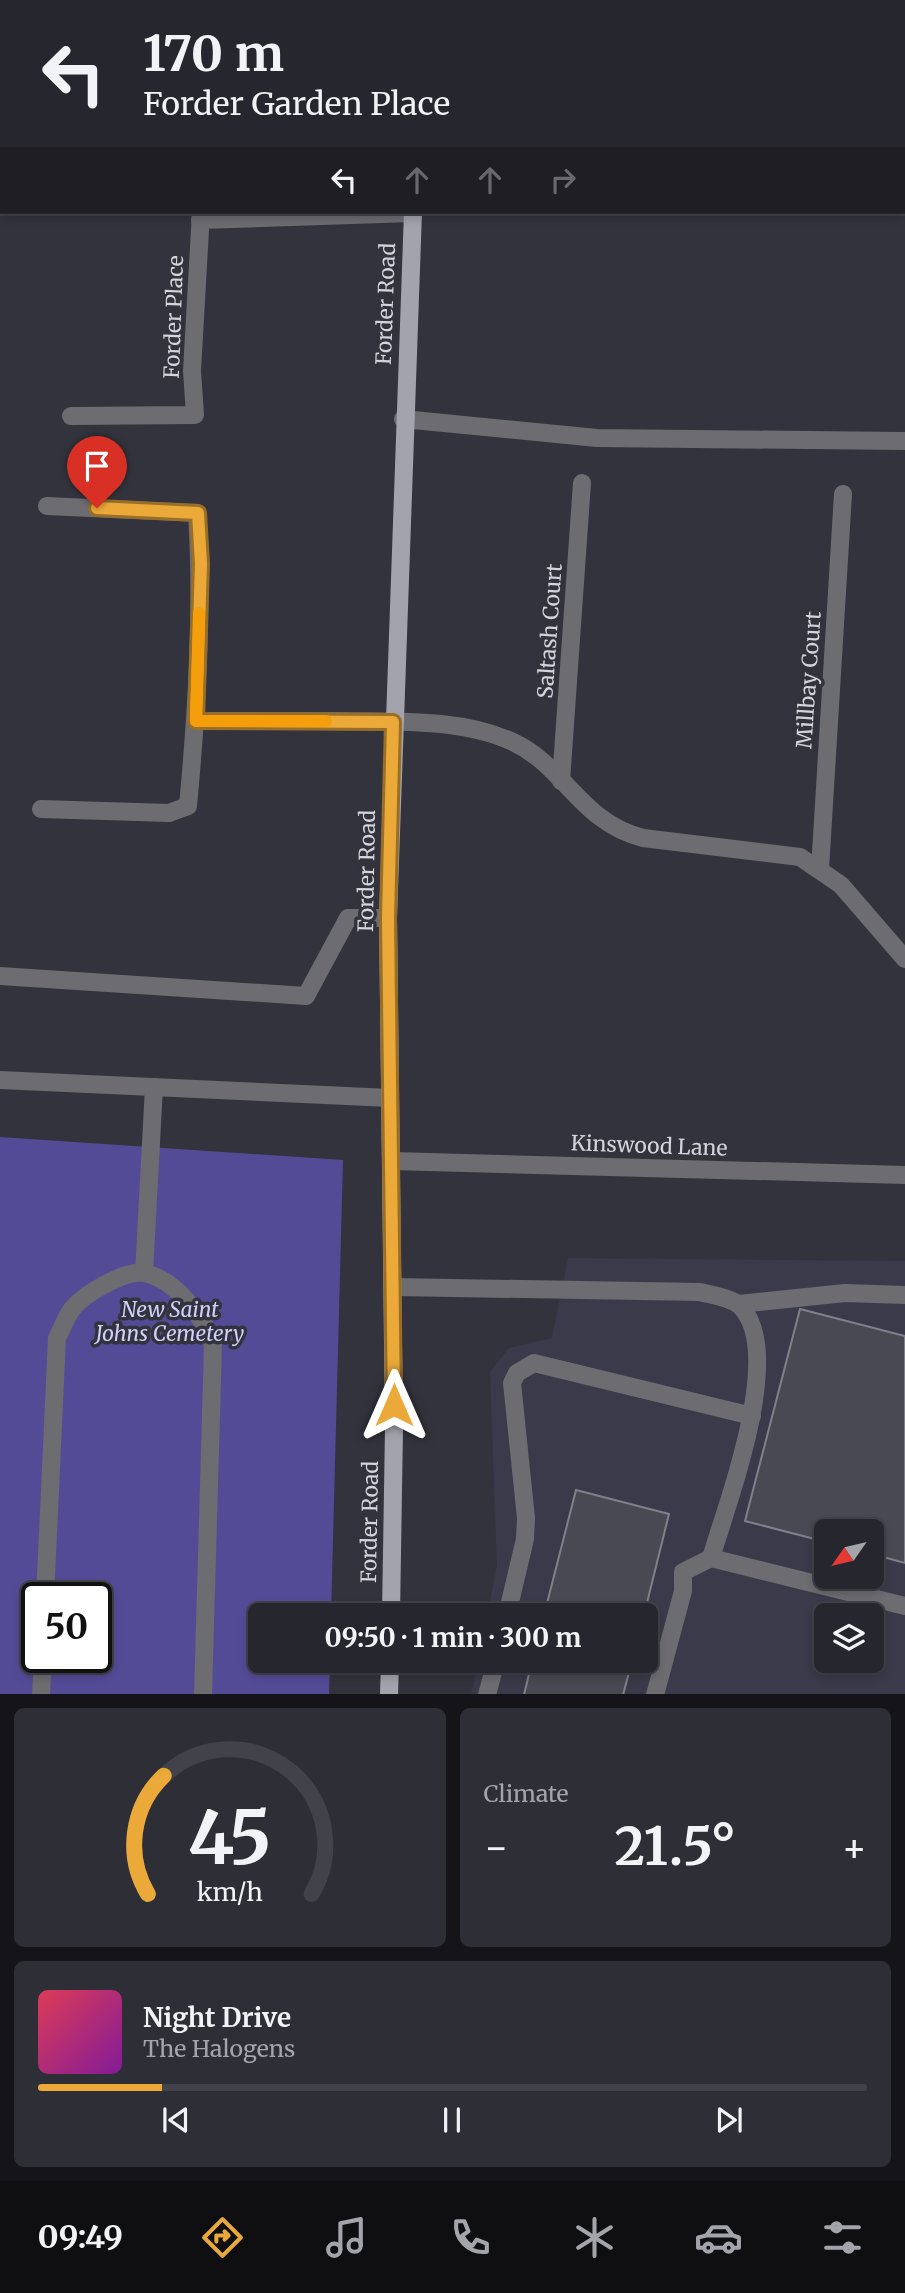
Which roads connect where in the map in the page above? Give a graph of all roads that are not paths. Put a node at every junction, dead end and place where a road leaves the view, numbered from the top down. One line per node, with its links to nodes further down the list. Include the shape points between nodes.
1 (342, 214): 3 (street, Forder Place)
2 (412, 214): 5 (main road, Forder Road)
3 (201, 216): 4 (street, Forder Place, via 192,371 195,415)
4 (71, 416)
5 (403, 419): 6 (street, via 597,438); 11 (main road, Forder Road)
6 (905, 441)
7 (582, 483): 12 (street, Saltash Court)
8 (843, 494): 14 (street, Millbay Court)
9 (47, 506): 10 (street, via 198,513)
10 (196, 721): 11 (street); 13 (street, via 188,806 169,813)
11 (393, 722): 12 (street, via 482,730 541,760); 15 (main road, Forder Road)
12 (561, 781): 14 (street, via 619,832 800,857)
13 (41, 808)
14 (820, 869): 16 (street, via 841,885)
15 (388, 918): 17 (street, via 348,918 306,996); 20 (main road, Forder Road)
16 (905, 959)
17 (0, 976)
18 (0, 1080): 19 (street)
19 (154, 1087): 20 (street); 23 (street)
20 (390, 1098): 21 (main road, Forder Road)
21 (392, 1161): 22 (street, Kinswood Lane); 24 (main road, Forder Road)
22 (905, 1175)
23 (144, 1273): 29 (street, via 121,1276 97,1289 73,1307 57,1338); 37 (street, via 188,1302 205,1322 213,1345)
24 (394, 1287): 26 (street, via 700,1292); 30 (main road, Forder Road)
25 (905, 1295): 26 (street, via 845,1293)
26 (739, 1304): 27 (street, via 753,1325 755,1338 759,1375)
27 (752, 1416): 28 (street); 31 (street, via 534,1363 524,1367 512,1383 525,1539)
28 (711, 1558): 32 (street); 40 (street, via 683,1572)
29 (46, 1582)
30 (391, 1603)
31 (510, 1603)
32 (905, 1606)
33 (42, 1673): 36 (street)
34 (390, 1673): 38 (main road)
35 (493, 1673): 39 (street)
36 (41, 1694)
37 (203, 1694)
38 (389, 1694)
39 (487, 1694)
40 (655, 1694)

